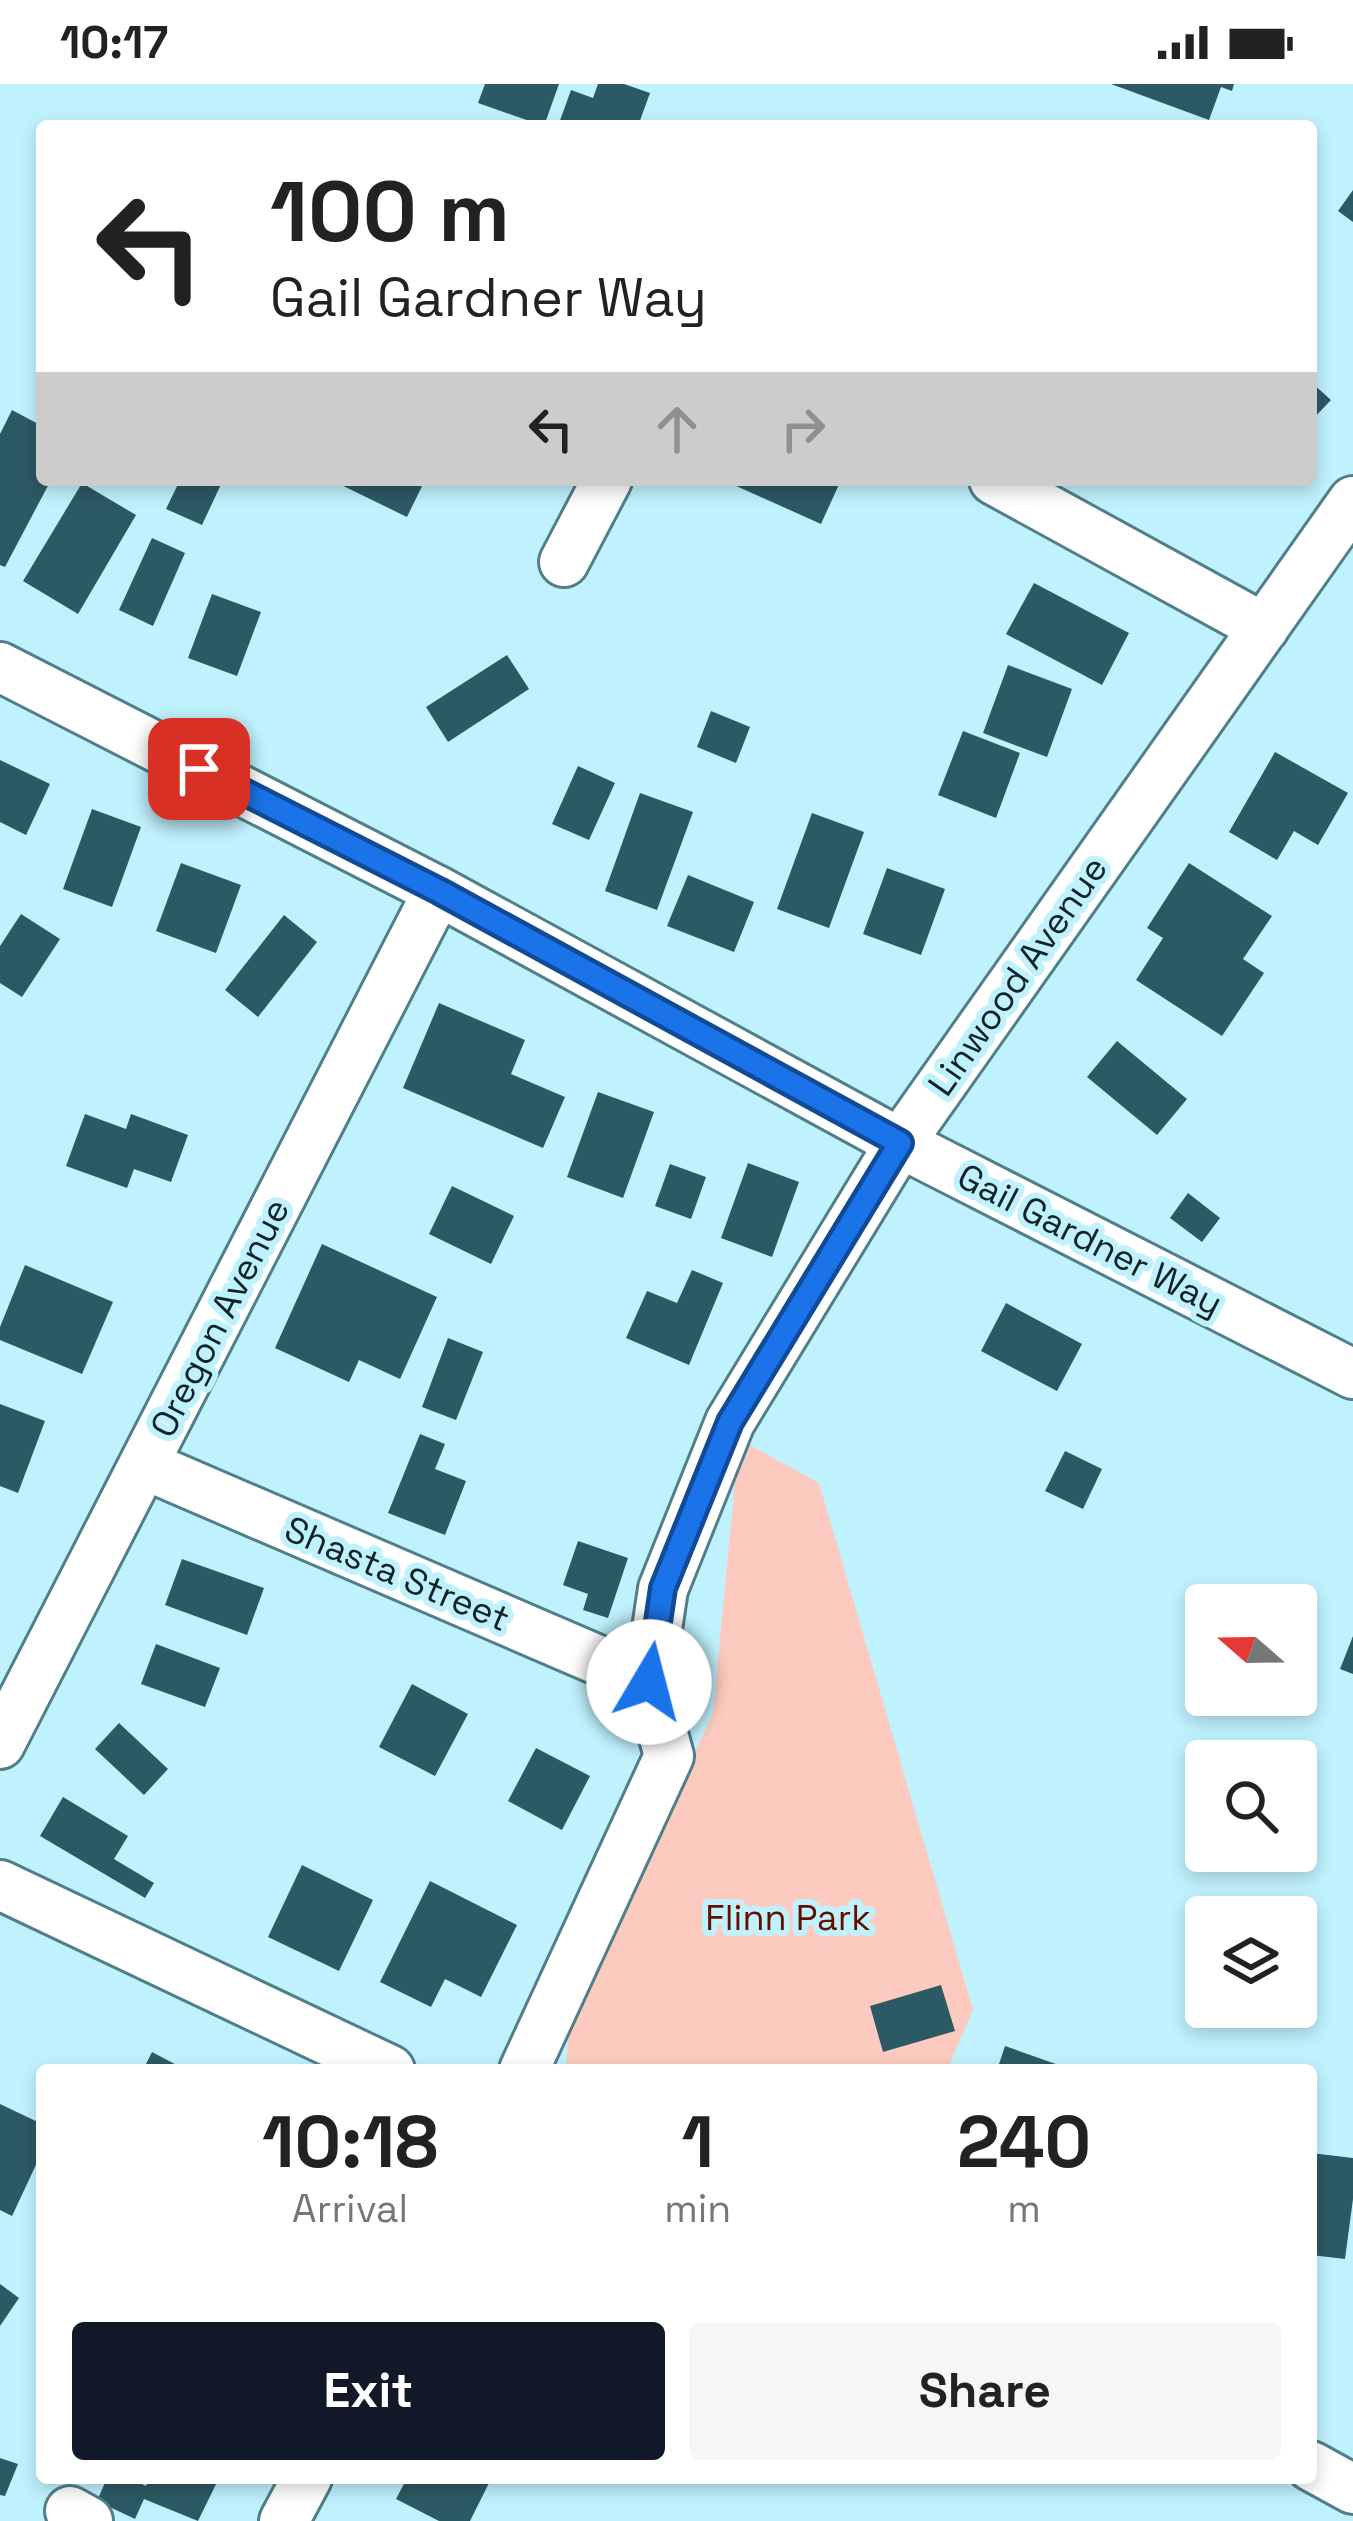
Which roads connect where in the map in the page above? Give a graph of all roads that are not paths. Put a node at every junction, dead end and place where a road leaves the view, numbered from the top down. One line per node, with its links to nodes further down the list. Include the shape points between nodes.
1 (604, 486): 4 (street)
2 (1005, 486): 5 (street)
3 (1353, 501): 5 (street, Linwood Avenue)
4 (564, 562)
5 (1264, 628): 8 (street, Linwood Avenue)
6 (0, 667): 7 (street, Gail Gardner Way)
7 (439, 891): 8 (street, Gail Gardner Way); 10 (street, Oregon Avenue)
8 (900, 1143): 9 (street, Gail Gardner Way); 11 (street, Linwood Avenue, via 730,1422 663,1588)
9 (1353, 1374)
10 (145, 1466): 11 (street, Shasta Street); 12 (street, Oregon Avenue)
11 (649, 1682): 15 (street, Linwood Avenue, via 669,1756)
12 (0, 1744)
13 (0, 1885): 14 (street)
14 (377, 2064)
15 (527, 2064)
16 (1317, 2469): 18 (street)
17 (304, 2484): 19 (street)
18 (1353, 2489)
19 (284, 2521)

